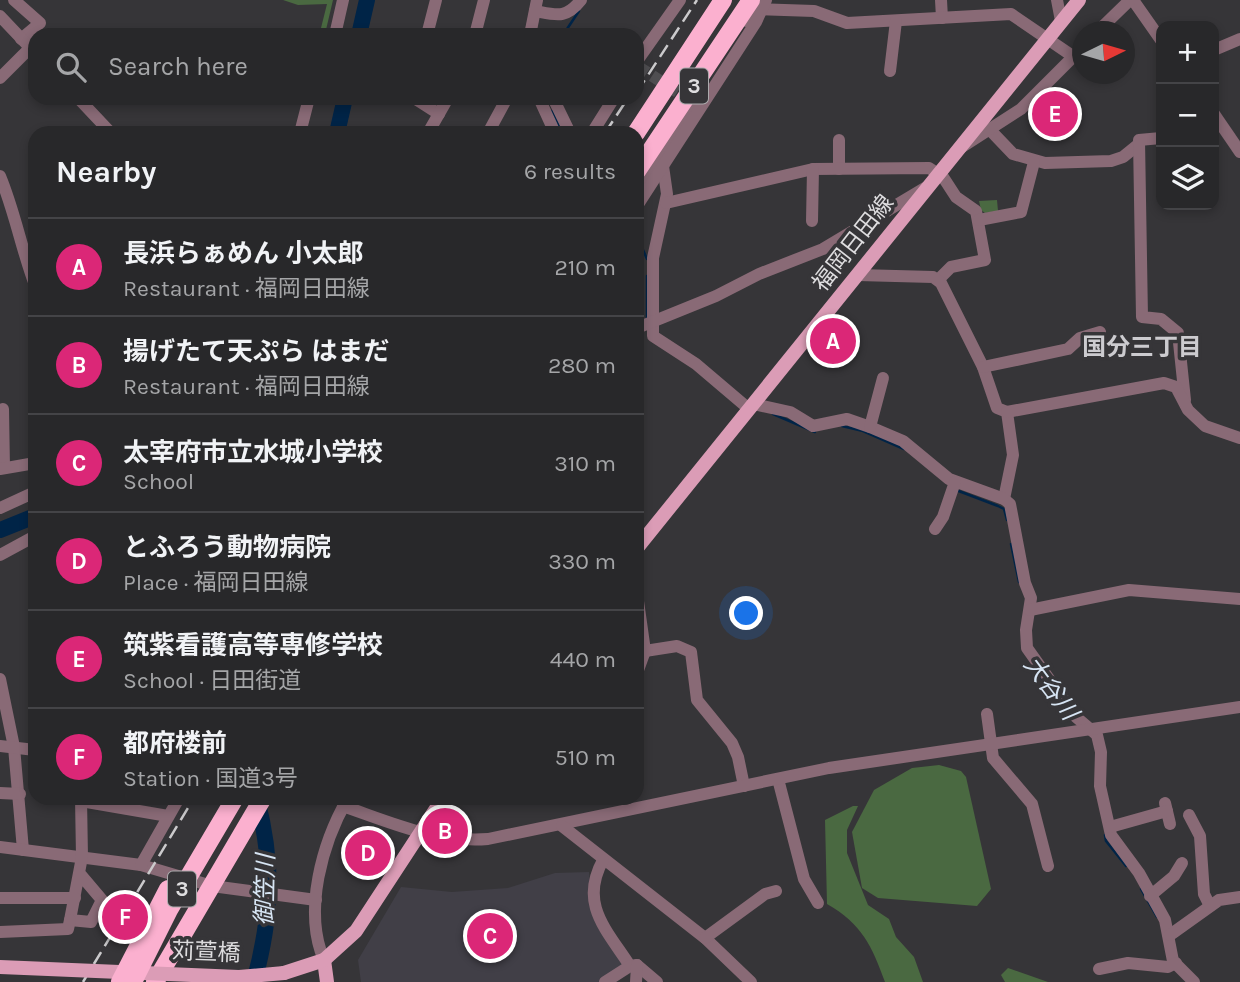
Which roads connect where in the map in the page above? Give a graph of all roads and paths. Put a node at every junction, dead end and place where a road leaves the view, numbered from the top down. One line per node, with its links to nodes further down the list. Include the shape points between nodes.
1 (13, 0): 23 (street, via 40,23)
2 (343, 0): 24 (street)
3 (436, 0): 25 (street)
4 (484, 0): 26 (street)
5 (581, 0): 16 (street, via 563,16)
6 (680, 0): 35 (street)
7 (711, 0): 39 (highway, 3)
8 (723, 0): 58 (highway, 3)
9 (738, 0): 58 (highway, 3)
10 (825, 0): 17 (street)
11 (942, 0): 19 (street)
12 (1057, 0): 20 (street)
13 (1079, 0): 20 (main road, 福岡日田線)
14 (1131, 0): 22 (street); 28 (street)
15 (760, 3): 17 (street); 67 (highway, 3); 69 (street); 74 (street)
16 (536, 5): 27 (street)
17 (823, 14): 21 (street, via 847,23)
18 (0, 16): 31 (street)
19 (943, 18): 21 (street); 29 (street, via 1011,14)
20 (1061, 20): 29 (main road, 福岡日田線)
21 (896, 21): 37 (street)
22 (1109, 21)
23 (38, 28)
24 (337, 28)
25 (429, 28)
26 (477, 28)
27 (531, 28)
28 (1156, 33)
29 (1047, 37): 34 (street); 65 (main road, 福岡日田線)
30 (1240, 39): 33 (street)
31 (28, 46)
32 (28, 48): 38 (street)
33 (1219, 48)
34 (1072, 49)
35 (644, 51)
36 (1072, 58): 59 (street, via 1021,110)
37 (890, 71)
38 (0, 78)
39 (644, 104)
40 (85, 105): 50 (street)
41 (307, 105): 51 (street)
42 (425, 105): 49 (street)
43 (444, 105): 49 (street)
44 (503, 105): 53 (street)
45 (542, 105): 54 (street)
46 (556, 105): 55 (street)
47 (610, 105): 56 (street)
48 (643, 105): 57 (highway, 3)
49 (439, 114): 52 (street)
50 (104, 126)
51 (302, 126)
52 (432, 126)
53 (492, 126)
54 (552, 126)
55 (567, 126)
56 (596, 126)
57 (630, 126)
58 (644, 128)
59 (991, 131): 65 (street); 68 (street, via 1013,154)
60 (1219, 131): 61 (street)
61 (1236, 137): 66 (street)
62 (1156, 138): 64 (street, via 1139,140)
63 (839, 140): 71 (street)
64 (1139, 144): 68 (street, via 1123,158 1111,161); 88 (street, via 1142,317 1161,319 1178,333)
65 (957, 150): 72 (main road, 福岡日田線)
66 (1240, 152)
67 (644, 161)
68 (1034, 162): 78 (street, via 1021,212)
69 (663, 166): 76 (street); 77 (street)
70 (813, 169): 71 (street); 77 (street); 79 (street)
71 (839, 169): 72 (street, via 929,168)
72 (938, 173): 75 (main road, 福岡日田線); 78 (street, via 956,197 976,211)
73 (0, 176): 80 (street)
74 (644, 178)
75 (925, 188): 81 (main road, 福岡日田線); 83 (street, via 823,249)
76 (644, 195)
77 (666, 203): 83 (street, via 653,258)
78 (979, 220): 82 (street, via 985,260 951,267)
79 (813, 221)
80 (28, 258)
81 (858, 275): 82 (street); 89 (main road, 福岡日田線)
82 (939, 279): 86 (street)
83 (652, 324): 84 (street); 89 (street, via 653,336)
84 (644, 326)
85 (1100, 332): 86 (street, via 1080,338 1068,349)
86 (983, 367): 91 (street, via 997,408)
87 (883, 378): 92 (street)
88 (1185, 400): 91 (street, via 1176,387 1158,383); 93 (street, via 1188,410 1205,426)
89 (751, 407): 92 (street, via 788,412 813,426 847,419); 101 (main road, 福岡日田線)
90 (3, 410): 95 (street)
91 (1007, 412): 98 (street, via 1013,455)
92 (870, 427): 96 (street, via 903,441)
93 (1240, 438)
94 (28, 464): 95 (street)
95 (2, 469)
96 (955, 482): 98 (street); 100 (street)
97 (28, 495): 99 (street)
98 (1004, 499): 105 (street, via 1013,513)
99 (0, 508)
100 (935, 528)
101 (644, 534)
102 (28, 542): 103 (street)
103 (0, 555)
104 (1240, 599): 105 (street, via 1129,590)
105 (1030, 610): 111 (street, via 1025,641 1030,656)
106 (644, 644): 107 (street)
107 (645, 651): 117 (street, via 677,646 691,652 696,700 732,743)
108 (0, 679): 114 (street)
109 (1240, 707): 111 (street)
110 (987, 714): 112 (street)
111 (1085, 730): 112 (street); 136 (street, via 1100,743 1100,786)
112 (990, 744): 116 (street); 145 (street, via 1000,769 1032,804)
113 (0, 746): 114 (street)
114 (14, 747): 115 (street); 119 (street)
115 (28, 749)
116 (778, 779): 117 (street); 154 (street, via 804,879)
117 (744, 786): 120 (street)
118 (0, 793): 119 (street)
119 (20, 794): 139 (street)
120 (644, 801)
121 (81, 805): 140 (street)
122 (112, 805): 134 (street)
123 (175, 805): 134 (street)
124 (217, 805): 165 (highway, 3, bridge, via 153,914)
125 (231, 805): 166 (highway, 3, bridge)
126 (249, 805): 141 (highway, 3)
127 (259, 805): 141 (highway, 3)
128 (345, 805): 153 (street, via 328,840)
129 (353, 805): 137 (street)
130 (438, 805): 137 (main road)
131 (624, 805): 135 (street)
132 (1167, 812): 136 (street)
133 (1189, 814): 155 (street, via 1199,835 1204,894)
134 (168, 816): 144 (street)
135 (562, 825): 137 (street, via 472,840 446,840); 142 (street)
136 (1110, 827): 149 (street, via 1115,843)
137 (418, 832): 160 (main road, via 356,931)
138 (0, 848): 139 (street)
139 (23, 850): 140 (street)
140 (82, 857): 144 (street); 146 (street)
141 (222, 859): 147 (highway, 3)
142 (603, 860): 159 (street); 162 (street, via 597,873 594,909)
143 (1182, 863): 149 (street)
144 (141, 865): 147 (street)
145 (1048, 866)
146 (80, 874): 152 (street); 156 (street, via 102,900 91,922)
147 (207, 885): 153 (street); 167 (highway, 3); 168 (highway, 3)
148 (776, 891): 159 (street, via 765,894)
149 (1150, 896): 158 (street)
150 (1240, 897): 155 (street)
151 (0, 898): 152 (street)
152 (75, 898): 156 (street)
153 (316, 900): 160 (street, via 318,945)
154 (818, 903)
155 (1210, 906): 158 (street)
156 (70, 920): 157 (street, via 68,929)
157 (0, 932)
158 (1170, 935): 161 (street, via 1169,952)
159 (705, 938): 173 (street)
160 (324, 960): 163 (main road, 苅萱橋, bridge, via 284,972 228,976); 169 (main road)
161 (1176, 963): 164 (street); 174 (street)
162 (633, 965): 170 (street); 171 (street); 172 (street)
163 (0, 967)
164 (1099, 968)
165 (120, 982)
166 (133, 982)
167 (146, 982)
168 (155, 982)
169 (327, 982)
170 (606, 982)
171 (636, 982)
172 (657, 982)
173 (751, 982)
174 (1194, 982)

